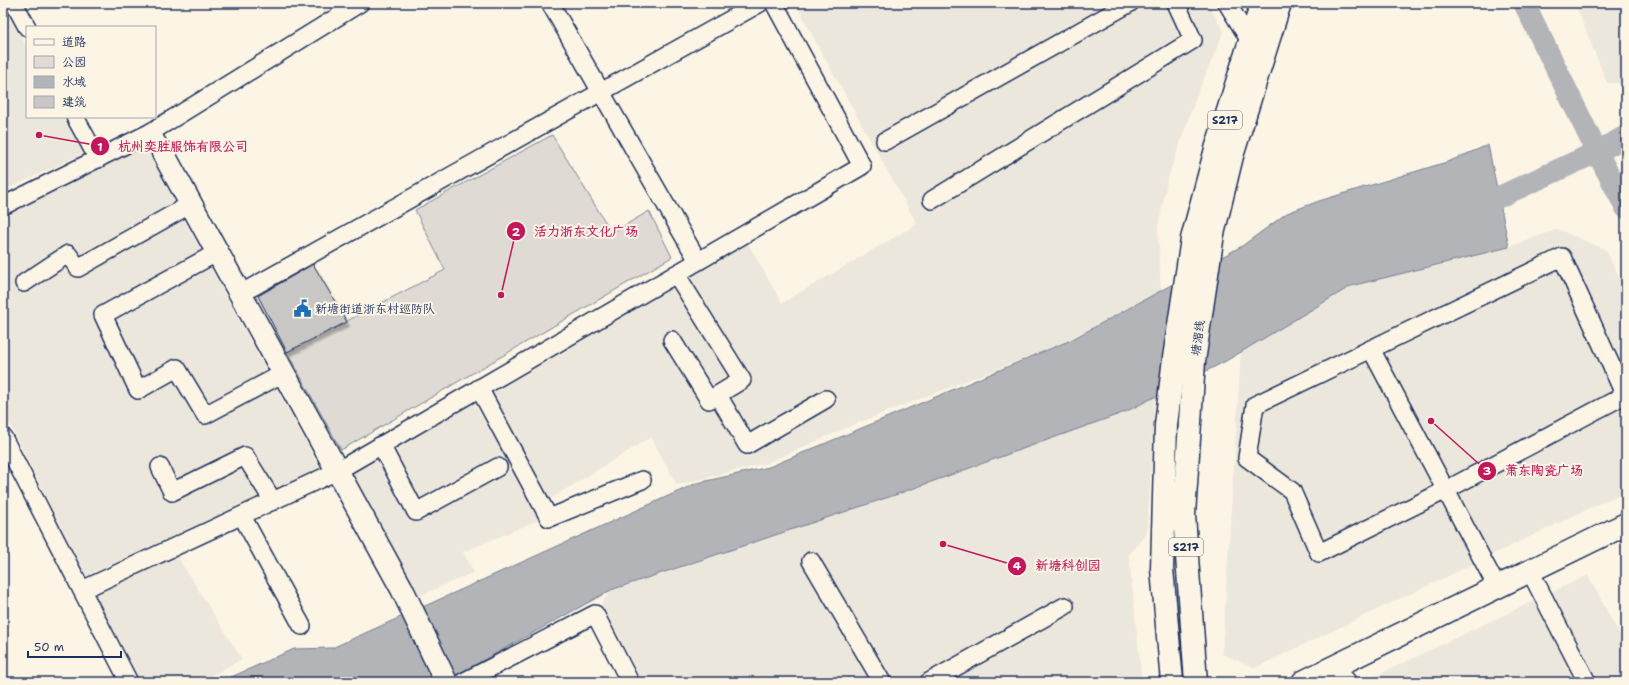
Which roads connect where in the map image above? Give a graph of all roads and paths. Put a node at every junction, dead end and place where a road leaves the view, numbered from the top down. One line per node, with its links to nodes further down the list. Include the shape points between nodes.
1 (14, 3): 11 (street)
2 (360, 3): 15 (street)
3 (550, 3): 13 (street)
4 (760, 3): 13 (street)
5 (774, 3): 23 (street, via 862,166)
6 (1130, 3): 16 (street)
7 (1176, 3): 19 (street, via 1193,40)
8 (1227, 3): 12 (street)
9 (1262, 3): 12 (main road, S217)
10 (1280, 3): 58 (main road, 塘湄线 / S217, via 1232,156 1213,234 1194,361 1184,515)
11 (26, 26)
12 (1250, 41): 57 (main road, S217, via 1216,149 1192,239 1174,358 1166,425 1162,568)
13 (600, 92): 23 (street); 26 (street)
14 (76, 118): 18 (street)
15 (151, 132): 17 (street); 18 (street)
16 (885, 141)
17 (163, 153): 20 (main road)
18 (98, 159): 21 (street)
19 (932, 200)
20 (191, 204): 22 (main road); 25 (street, via 78,268 68,254)
21 (3, 206)
22 (218, 252): 26 (main road); 29 (street, via 103,315 138,390 176,368 205,415)
23 (698, 261): 24 (street)
24 (676, 274): 30 (street); 31 (street, via 742,380)
25 (24, 283)
26 (240, 294): 29 (main road)
27 (672, 340): 31 (street, via 709,400)
28 (1371, 348): 32 (street, via 1562,257); 40 (street); 40 (street, via 1255,405 1247,458 1292,491 1319,553)
29 (284, 373): 38 (main road)
30 (479, 388): 35 (street); 39 (street, via 549,518)
31 (718, 395): 33 (street, via 747,445)
32 (1625, 397): 40 (street)
33 (826, 399)
34 (3, 437): 47 (street)
35 (381, 445): 37 (street, via 416,512); 38 (street)
36 (160, 467): 41 (street, via 172,492 245,456)
37 (498, 467)
38 (337, 471): 41 (street); 52 (main road, via 402,589)
39 (642, 480)
40 (1446, 490): 46 (street)
41 (273, 501): 42 (street)
42 (242, 516): 47 (street); 49 (street)
43 (1626, 524): 45 (main road)
44 (811, 561): 55 (street)
45 (1530, 571): 46 (main road); 60 (street)
46 (1497, 587): 50 (main road)
47 (82, 590): 51 (street)
48 (1065, 606): 56 (street)
49 (302, 626)
50 (1341, 675): 59 (main road)
51 (129, 682)
52 (446, 682)
53 (463, 682): 54 (street, via 595,614)
54 (630, 682)
55 (882, 682)
56 (929, 682)
57 (1172, 682)
58 (1196, 682)
59 (1303, 682)
60 (1587, 682)

